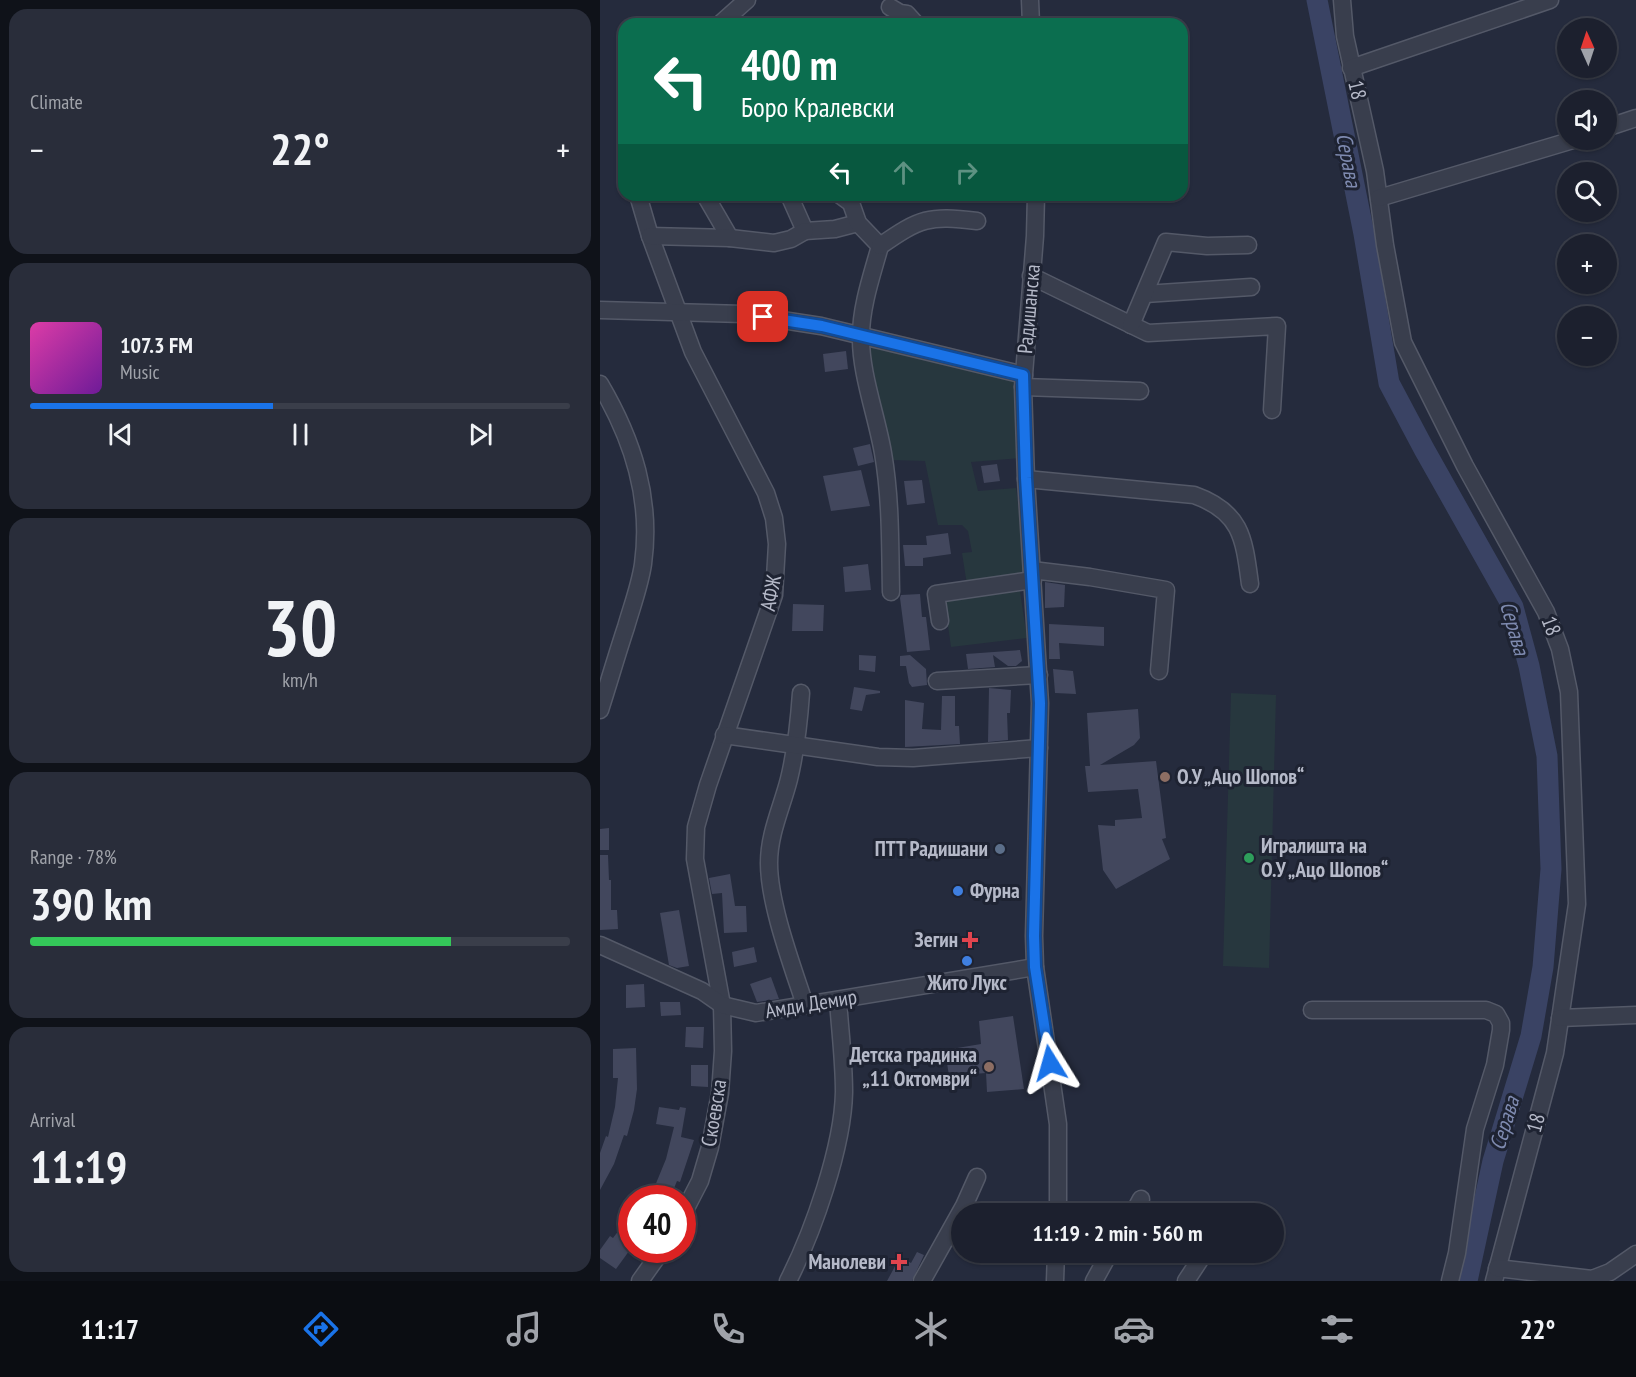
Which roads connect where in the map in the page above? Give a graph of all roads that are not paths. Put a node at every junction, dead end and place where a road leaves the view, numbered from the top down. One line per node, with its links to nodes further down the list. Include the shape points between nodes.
1 (747, 0): 6 (street)
2 (1030, 0): 8 (street)
3 (1342, 0): 9 (street, 18)
4 (1550, 0): 9 (street)
5 (890, 7): 7 (street)
6 (727, 18)
7 (911, 18)
8 (1031, 18)
9 (1352, 68): 13 (street, 18)
10 (1636, 118): 11 (street)
11 (1617, 124)
12 (1557, 145): 13 (street)
13 (1379, 198): 57 (street, 18, via 1403,342 1546,612 1560,649 1570,714 1577,904)
14 (640, 201): 22 (street, АФЖ)
15 (708, 201): 23 (street)
16 (792, 201): 21 (street)
17 (848, 201): 20 (street)
18 (1036, 201): 26 (street, Радишанска)
19 (977, 221): 25 (street, via 928,219)
20 (858, 223): 21 (street); 25 (street)
21 (804, 231): 23 (street, via 791,240 774,243)
22 (650, 236): 23 (street); 30 (street, АФЖ)
23 (730, 238)
24 (1248, 245): 28 (street, via 1166,242)
25 (880, 246): 32 (street)
26 (1031, 276): 31 (street); 33 (street, Радишанска)
27 (1251, 287): 28 (street)
28 (1145, 294): 31 (street)
29 (600, 310): 30 (street)
30 (677, 312): 32 (street, via 743,314); 47 (street, АФЖ, via 766,493 777,544 774,595)
31 (1131, 325): 36 (street, via 1148,333 1277,326)
32 (861, 335): 33 (street); 40 (street, via 884,456)
33 (1023, 381): 35 (street); 37 (street, Радишанска)
34 (600, 384): 46 (street, via 628,439 646,517 643,566)
35 (1140, 391)
36 (1272, 410)
37 (1026, 478): 38 (street, Радишанска); 39 (street, via 1194,495 1215,502 1239,530)
38 (1032, 575): 41 (street, via 936,594); 42 (street, via 1090,577 1166,590); 43 (street, Радишанска)
39 (1250, 584)
40 (891, 591)
41 (940, 621)
42 (1159, 671)
43 (1039, 675): 44 (street); 49 (street, Радишанска)
44 (938, 681)
45 (801, 693): 48 (street)
46 (600, 710)
47 (724, 735): 48 (street); 53 (street, АФЖ, via 698,816 695,840 695,859)
48 (796, 747): 49 (street, via 878,758); 54 (street, via 774,823 769,863 774,901)
49 (1039, 748): 51 (street, Радишанска)
50 (600, 945): 53 (street, Амди Демир, via 702,991)
51 (1035, 967): 52 (street, Амди Демир); 60 (street, Радишанска, via 1058,1124)
52 (838, 1000): 54 (street, Амди Демир); 68 (street, via 844,1092 838,1136 819,1206)
53 (723, 1005): 54 (street, Амди Демир, via 756,1013); 59 (street, Скоевска, via 716,1117)
54 (805, 1005)
55 (1312, 1010): 73 (street, via 1486,1010 1496,1014 1501,1023 1495,1065 1475,1129)
56 (1636, 1015): 57 (street)
57 (1560, 1018): 66 (street, 18, via 1555,1053)
58 (976, 1177): 69 (street)
59 (696, 1189)
60 (1058, 1203)
61 (1636, 1254): 66 (street, via 1592,1279)
62 (653, 1263): 67 (street)
63 (1056, 1263): 70 (street)
64 (1104, 1263): 71 (street)
65 (1198, 1263): 72 (street)
66 (1495, 1274)
67 (640, 1281)
68 (788, 1281)
69 (922, 1281)
70 (1055, 1281)
71 (1094, 1281)
72 (1186, 1281)
73 (1450, 1281)

